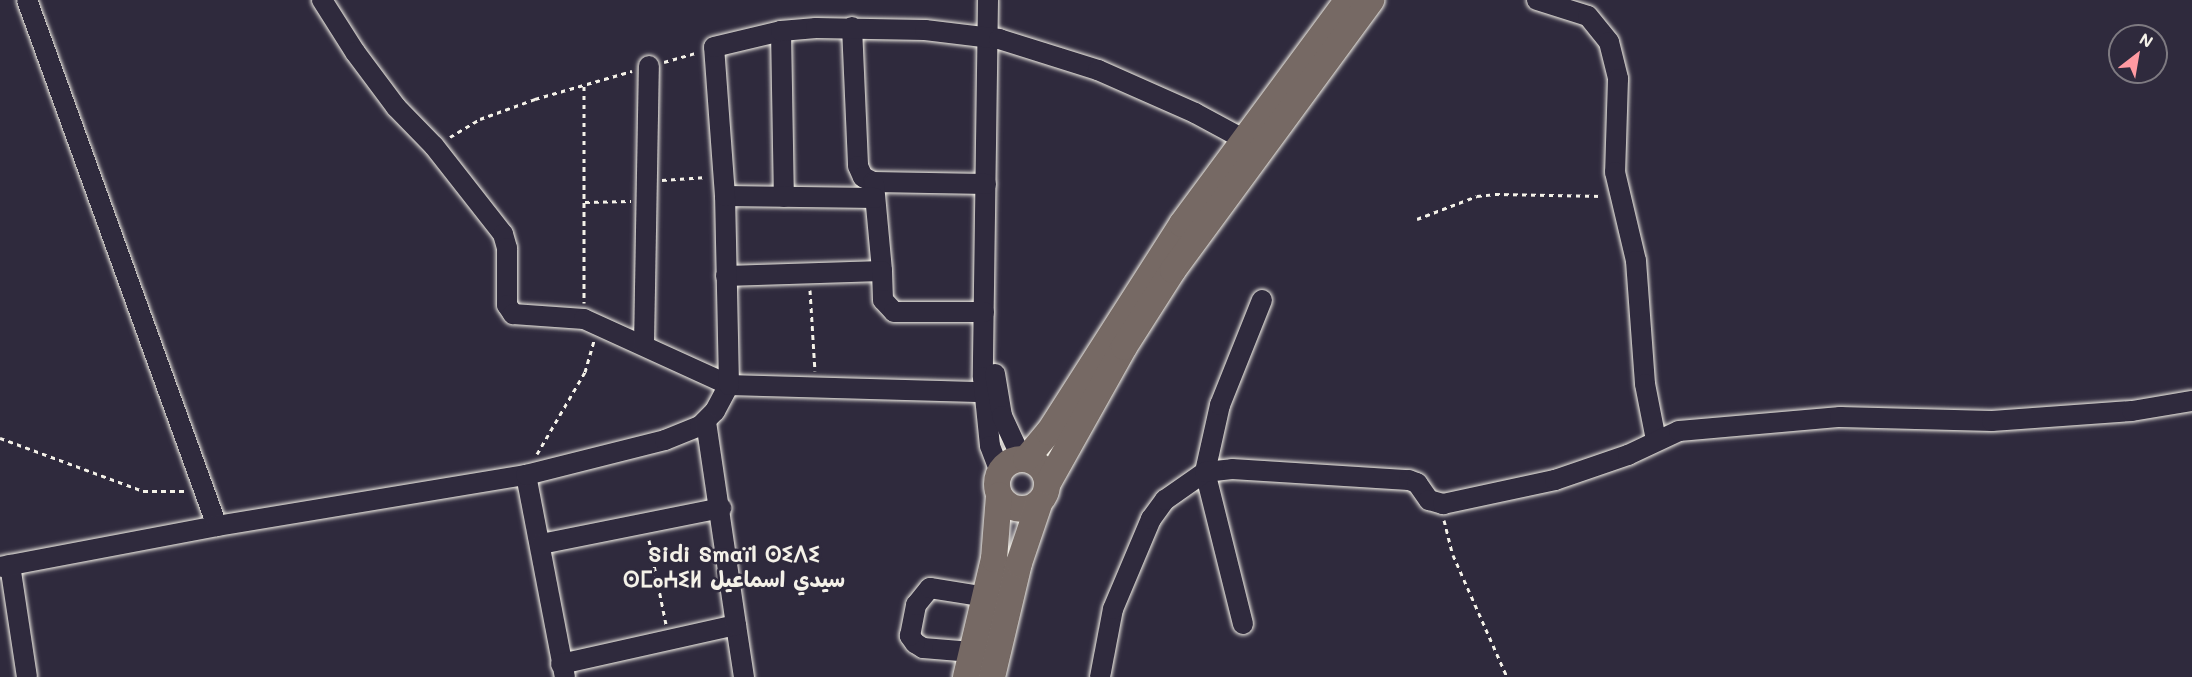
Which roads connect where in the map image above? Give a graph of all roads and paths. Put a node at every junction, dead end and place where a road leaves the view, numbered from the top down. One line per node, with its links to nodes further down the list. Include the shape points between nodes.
1 (27, 0): 44 (street)
2 (322, 0): 15 (street, via 396,107)
3 (988, 0): 10 (street)
4 (999, 0): 10 (street)
5 (1348, 0): 14 (main road)
6 (1371, 0): 14 (main road)
7 (1537, 0): 22 (street, via 1588,16 1609,42 1618,79 1614,143)
8 (852, 27): 9 (street); 10 (street); 19 (street, via 858,166)
9 (781, 31): 11 (street); 21 (street)
10 (993, 39): 14 (street, via 1098,70); 18 (street); 40 (street, via 995,382 1002,416)
11 (714, 47): 12 (path); 16 (street)
12 (649, 66): 13 (path); 17 (street)
13 (584, 86): 15 (path, via 480,119); 24 (path)
14 (1251, 143): 40 (main road, via 1123,312 1048,432); 45 (main road, via 1148,308)
15 (434, 146): 31 (street, via 503,234 509,310 520,316)
16 (724, 176): 17 (path); 20 (street)
17 (648, 181): 23 (street)
18 (986, 184): 19 (street); 30 (street)
19 (874, 190): 21 (street); 26 (street)
20 (725, 196): 21 (street); 28 (street)
21 (784, 197)
22 (1620, 197): 25 (path, via 1495,194 1477,196); 39 (street, via 1636,261 1645,384)
23 (647, 201): 24 (path); 32 (street)
24 (585, 202): 31 (path)
25 (1417, 219)
26 (882, 271): 27 (street); 30 (street, via 884,300 894,312)
27 (809, 273): 28 (street); 34 (path)
28 (726, 276): 33 (street)
29 (1262, 300): 41 (street, via 1220,405)
30 (984, 312): 35 (street)
31 (585, 319): 32 (street); 42 (path, via 594,339 585,372)
32 (644, 345): 33 (street)
33 (729, 385): 34 (street); 37 (street)
34 (816, 387): 35 (street)
35 (984, 392): 43 (street, via 990,446)
36 (2192, 401): 39 (street, via 2132,411 1992,421 1840,417 1679,430)
37 (706, 421): 42 (street, via 688,433 665,440); 47 (street)
38 (0, 438): 44 (path, via 69,467 143,491)
39 (1656, 440): 46 (street, via 1628,455 1555,480)
40 (1024, 459): 43 (main road, via 1010,462); 45 (main road, via 1038,465)
41 (1205, 471): 46 (street, via 1409,480 1417,483 1429,500); 53 (street); 62 (street, via 1165,500 1151,519 1113,609)
42 (526, 475): 49 (street); 50 (street)
43 (1000, 483): 45 (main road, via 1017,509); 52 (main road, via 997,537)
44 (204, 491): 49 (street)
45 (1043, 493): 61 (main road, via 1018,563)
46 (1443, 504): 63 (path, via 1453,555)
47 (721, 508): 48 (street); 54 (street)
48 (646, 523): 50 (street); 55 (path)
49 (217, 525): 51 (street)
50 (541, 544): 57 (street)
51 (5, 566): 58 (street)
52 (987, 597): 56 (main road); 56 (street, via 930,588 916,605 910,636 915,643 923,648)
53 (1243, 624)
54 (736, 625): 55 (street); 59 (street)
55 (669, 640): 57 (street)
56 (972, 652): 60 (main road)
57 (563, 670)
58 (27, 677)
59 (744, 677)
60 (966, 677)
61 (992, 677)
62 (1100, 677)
63 (1508, 677)

